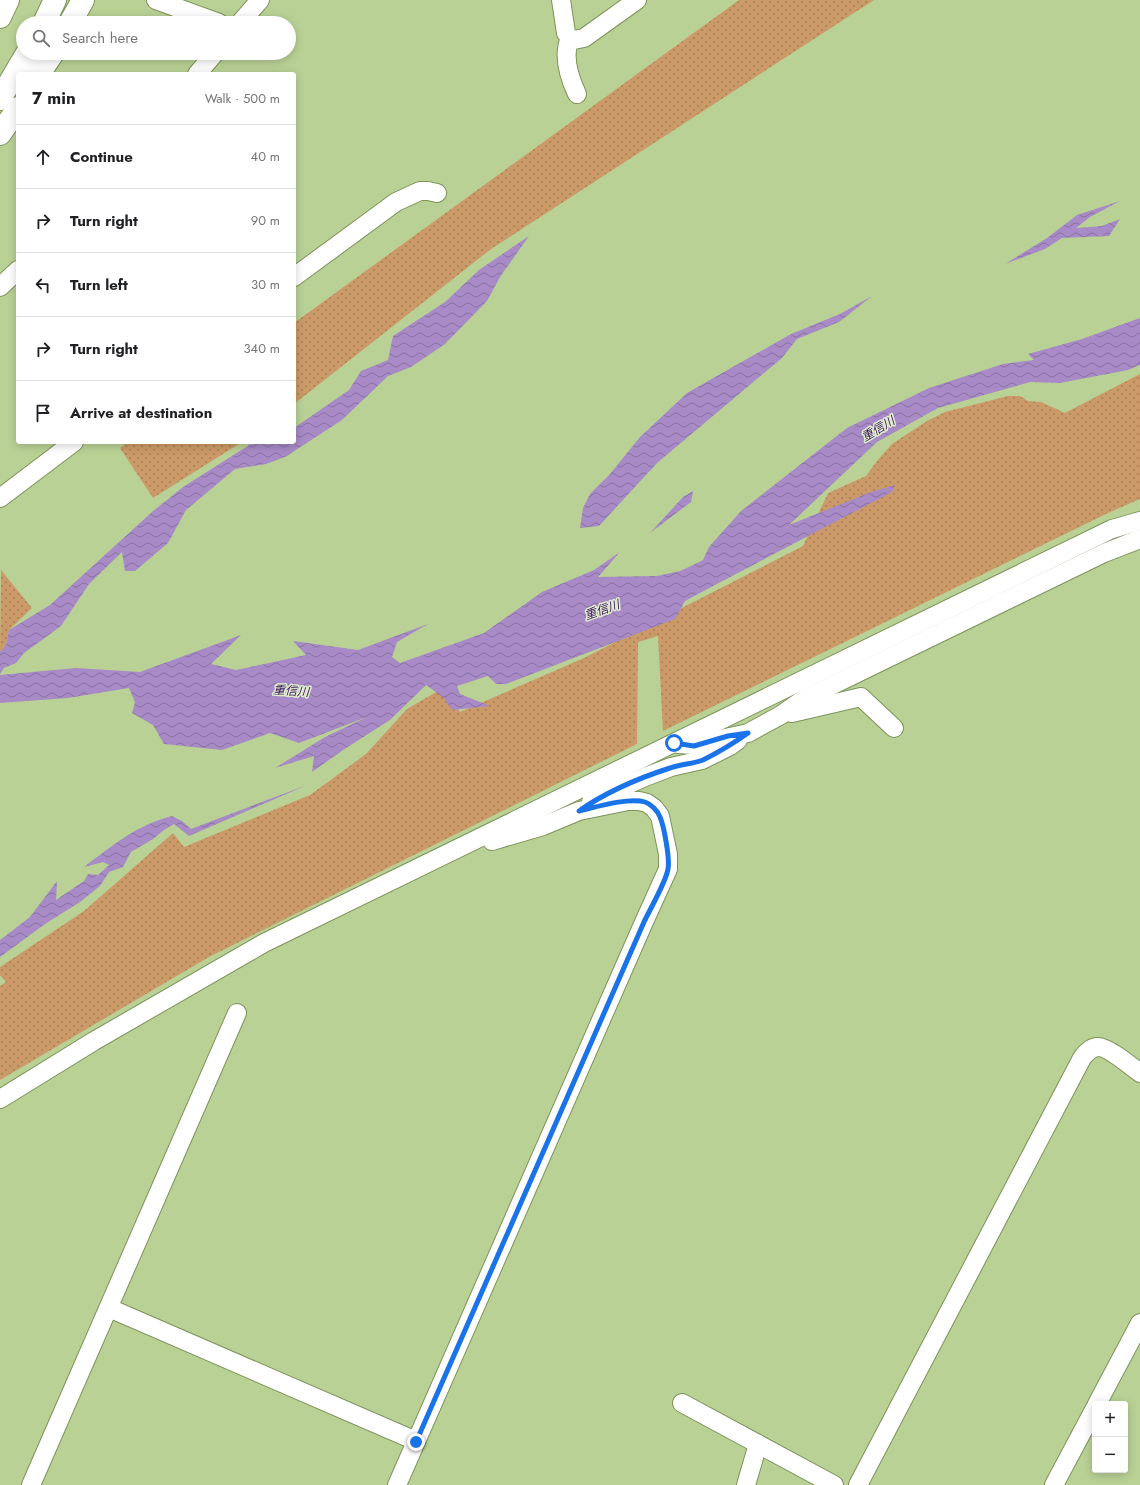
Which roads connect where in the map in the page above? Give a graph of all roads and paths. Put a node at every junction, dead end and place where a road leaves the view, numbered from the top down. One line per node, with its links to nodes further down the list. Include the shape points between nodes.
1 (8, 0): 12 (main road)
2 (55, 0): 8 (main road)
3 (83, 0): 9 (main road)
4 (156, 0): 10 (street)
5 (260, 0): 11 (street)
6 (561, 0): 13 (street, via 566,33)
7 (637, 0): 13 (street, via 584,38)
8 (47, 16)
9 (74, 16)
10 (200, 16)
11 (246, 16)
12 (0, 17)
13 (570, 38): 19 (street, via 566,53 570,80)
14 (23, 60): 20 (main road)
15 (49, 60): 17 (main road)
16 (209, 60): 18 (street)
17 (41, 72)
18 (200, 72)
19 (577, 94)
20 (0, 99)
21 (16, 111): 22 (main road)
22 (0, 134)
23 (437, 193): 25 (street, via 420,191 396,202)
24 (16, 272): 26 (street)
25 (296, 276)
26 (0, 287)
27 (71, 444): 28 (street)
28 (0, 498)
29 (1140, 516): 31 (street)
30 (1140, 521): 31 (street)
31 (1112, 529): 36 (street)
32 (1140, 539): 33 (street, via 1104,553 811,696)
33 (781, 715): 34 (street, via 861,697); 35 (street)
34 (894, 728)
35 (748, 733): 36 (street, via 694,746); 37 (street, via 730,746 702,760 645,777 596,799)
36 (674, 743): 38 (street)
37 (579, 811): 38 (street, via 544,826 493,841); 47 (street, via 628,801 647,803 660,816 668,854 668,869)
38 (468, 844): 41 (street, via 264,944 94,1041)
39 (237, 1013): 42 (street)
40 (1140, 1073): 53 (street, via 1107,1050 1097,1047 1088,1051 1082,1058)
41 (0, 1099)
42 (109, 1308): 47 (street); 50 (street)
43 (1140, 1323): 44 (street)
44 (1099, 1401)
45 (682, 1403): 48 (street)
46 (1092, 1414): 54 (street)
47 (416, 1442): 51 (street)
48 (758, 1444): 49 (street); 52 (street)
49 (827, 1483)
50 (31, 1485)
51 (397, 1485)
52 (746, 1485)
53 (858, 1485)
54 (1054, 1485)

